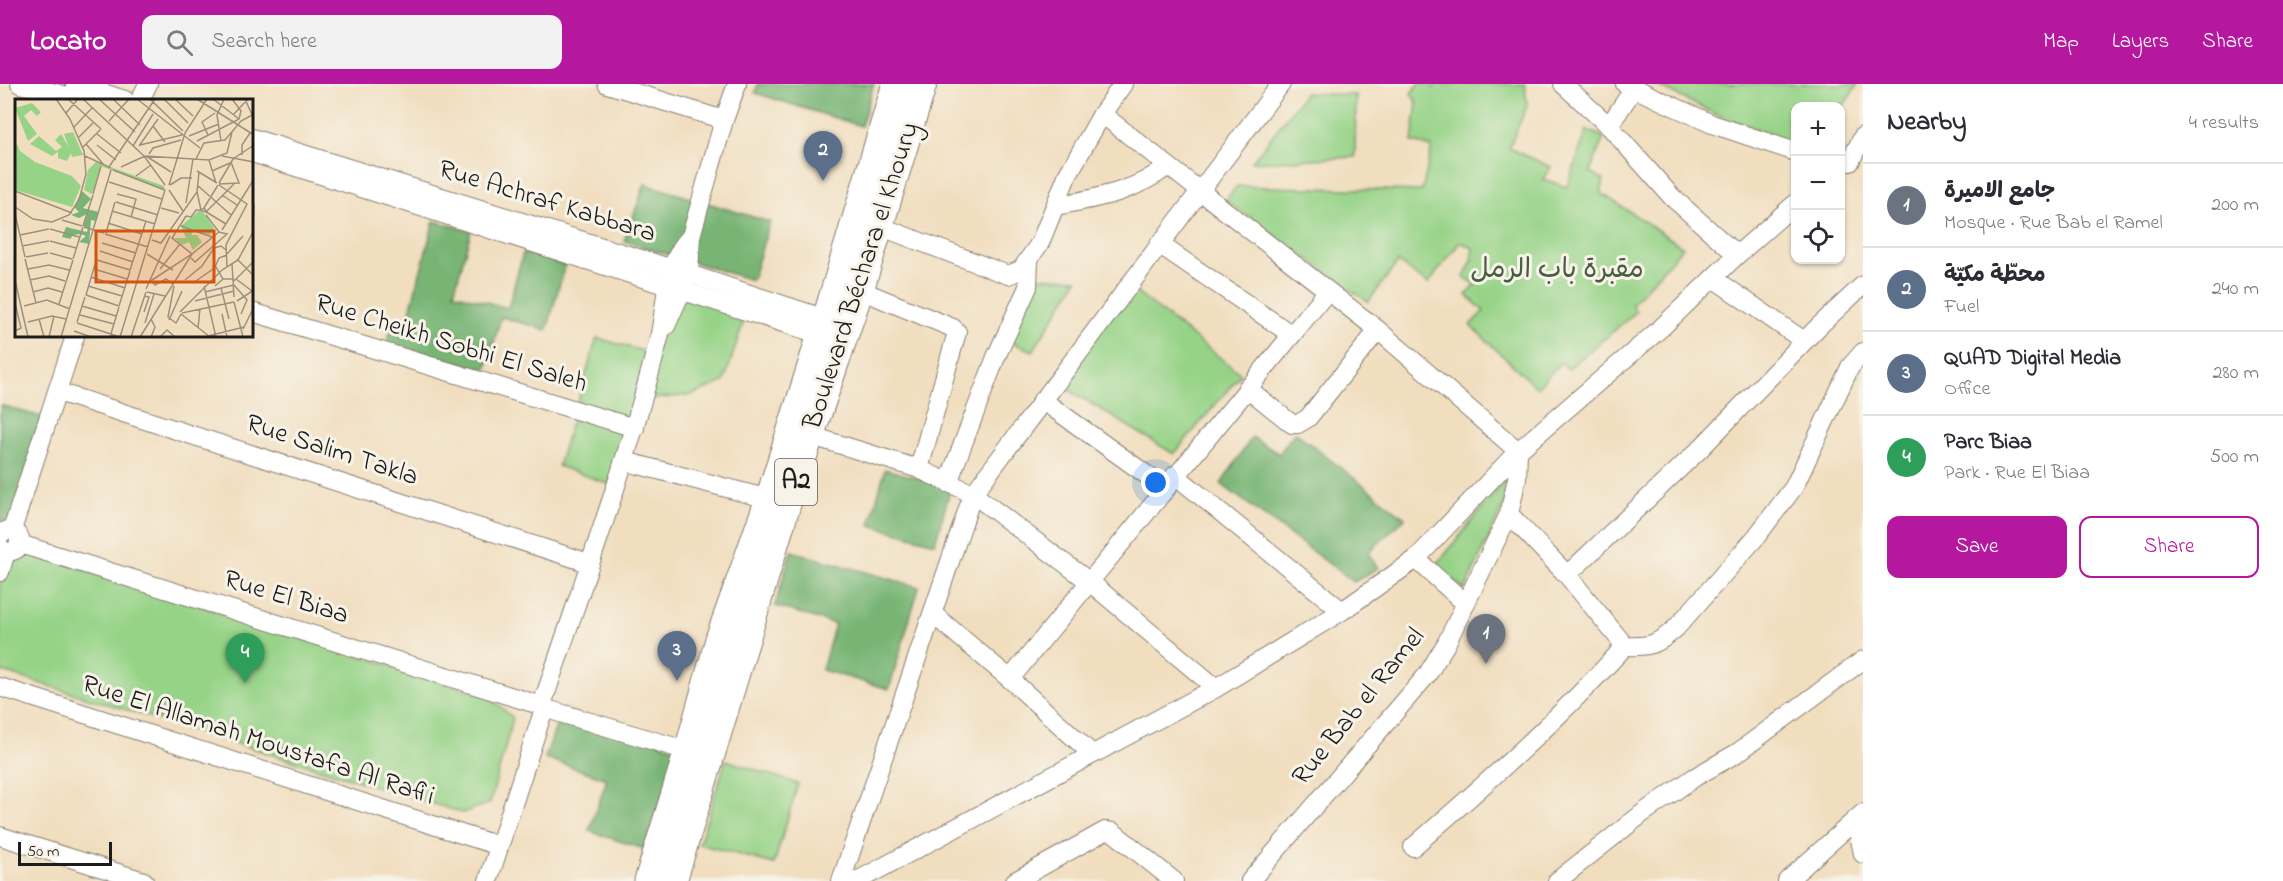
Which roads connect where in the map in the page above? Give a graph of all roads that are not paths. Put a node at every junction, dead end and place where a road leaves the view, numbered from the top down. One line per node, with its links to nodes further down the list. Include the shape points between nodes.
1 (20, 84): 13 (street)
2 (75, 84): 14 (street)
3 (148, 84): 15 (street)
4 (158, 84): 16 (street)
5 (607, 84): 18 (street)
6 (737, 84): 18 (street)
7 (896, 84): 39 (highway, Boulevard Béchara el Khoury / A2)
8 (923, 84): 29 (highway, Boulevard Béchara el Khoury / A2)
9 (1123, 84): 17 (street)
10 (1281, 84): 26 (street)
11 (1563, 84): 19 (street)
12 (1629, 86): 19 (street); 22 (street, via 1712,124)
13 (79, 99)
14 (121, 99)
15 (140, 99)
16 (155, 99)
17 (1102, 114): 25 (street); 27 (street, via 1067,176)
18 (724, 120): 34 (street)
19 (1609, 126): 31 (street, via 1672,197)
20 (1863, 136): 24 (street)
21 (254, 139): 34 (street, Rue Achraf Kabbara)
22 (1791, 150)
23 (254, 154): 34 (street, Rue Achraf Kabbara)
24 (1851, 163)
25 (1168, 166): 26 (street); 27 (street, via 1130,189)
26 (1200, 191): 30 (street); 37 (street)
27 (1056, 206): 32 (street)
28 (1791, 207): 31 (street)
29 (879, 226): 32 (street, via 1008,275 1021,270); 36 (highway, Boulevard Béchara el Khoury / A2)
30 (1159, 244): 41 (street); 47 (street)
31 (1737, 255): 33 (street)
32 (1029, 259): 54 (street, via 1028,287 996,357)
33 (1713, 278): 43 (street); 50 (street)
34 (678, 279): 39 (street, Rue Achraf Kabbara); 48 (street)
35 (1863, 285): 43 (street)
36 (860, 290): 49 (highway, Boulevard Béchara el Khoury / A2); 52 (street, via 957,332)
37 (1327, 292): 40 (street); 41 (street)
38 (254, 313): 48 (street, Rue Cheikh Sobhi El Saleh)
39 (824, 327): 56 (highway, Boulevard Béchara el Khoury / A2)
40 (1378, 330): 45 (street, via 1308,418 1298,424 1292,424); 50 (street)
41 (1292, 335): 45 (street)
42 (74, 338): 46 (street)
43 (1804, 341): 62 (street, via 1700,449)
44 (1863, 352): 67 (street, via 1850,368 1794,487 1756,537 1666,637 1646,647)
45 (1247, 388): 53 (street)
46 (58, 392): 58 (street); 60 (street, Rue Salim Takla)
47 (1042, 400): 53 (street); 55 (street)
48 (635, 428): 51 (street)
49 (812, 436): 52 (street); 56 (highway, Boulevard Béchara el Khoury / A2)
50 (1518, 451): 57 (street, Rue Bab el Ramel); 59 (street)
51 (624, 461): 56 (street, A2); 60 (street)
52 (919, 470): 54 (street)
53 (1170, 482): 63 (street); 65 (street)
54 (948, 483): 55 (street)
55 (973, 494): 63 (street); 66 (street)
56 (778, 502): 73 (highway, Boulevard Béchara el Khoury / A2, via 718,639); 84 (highway, Boulevard Béchara el Khoury / A2)
57 (1509, 514): 62 (street); 64 (street, Rue Bab el Ramel)
58 (7, 542): 61 (street); 72 (street, Rue El Biaa)
59 (1416, 559): 64 (street); 65 (street)
60 (589, 563): 72 (street)
61 (0, 572)
62 (1567, 575): 67 (street)
63 (1091, 583): 69 (street); 71 (street)
64 (1466, 604): 88 (street, Rue Bab el Ramel, via 1427,675)
65 (1342, 611): 71 (street)
66 (933, 614): 69 (street); 85 (street)
67 (1625, 646): 78 (street, via 1582,693)
68 (1863, 660): 89 (street, via 1737,753 1643,813)
69 (1010, 679): 74 (street)
70 (0, 687): 77 (street, Rue El Allamah Moustafa Al Rafii)
71 (1216, 688): 74 (street)
72 (543, 707): 73 (street, Rue El Biaa); 77 (street)
73 (688, 751): 83 (highway, Boulevard Béchara el Khoury / A2)
74 (1092, 754): 80 (street)
75 (1859, 817): 79 (street); 90 (street)
76 (0, 836): 81 (street)
77 (499, 846): 82 (street)
78 (1413, 848)
79 (1863, 854)
80 (868, 879)
81 (144, 881)
82 (488, 881)
83 (648, 881)
84 (673, 881)
85 (841, 881)
86 (1015, 881): 87 (street, via 1105,831 1113,832)
87 (1174, 881)
88 (1250, 881)
89 (1557, 881)
90 (1786, 881)

